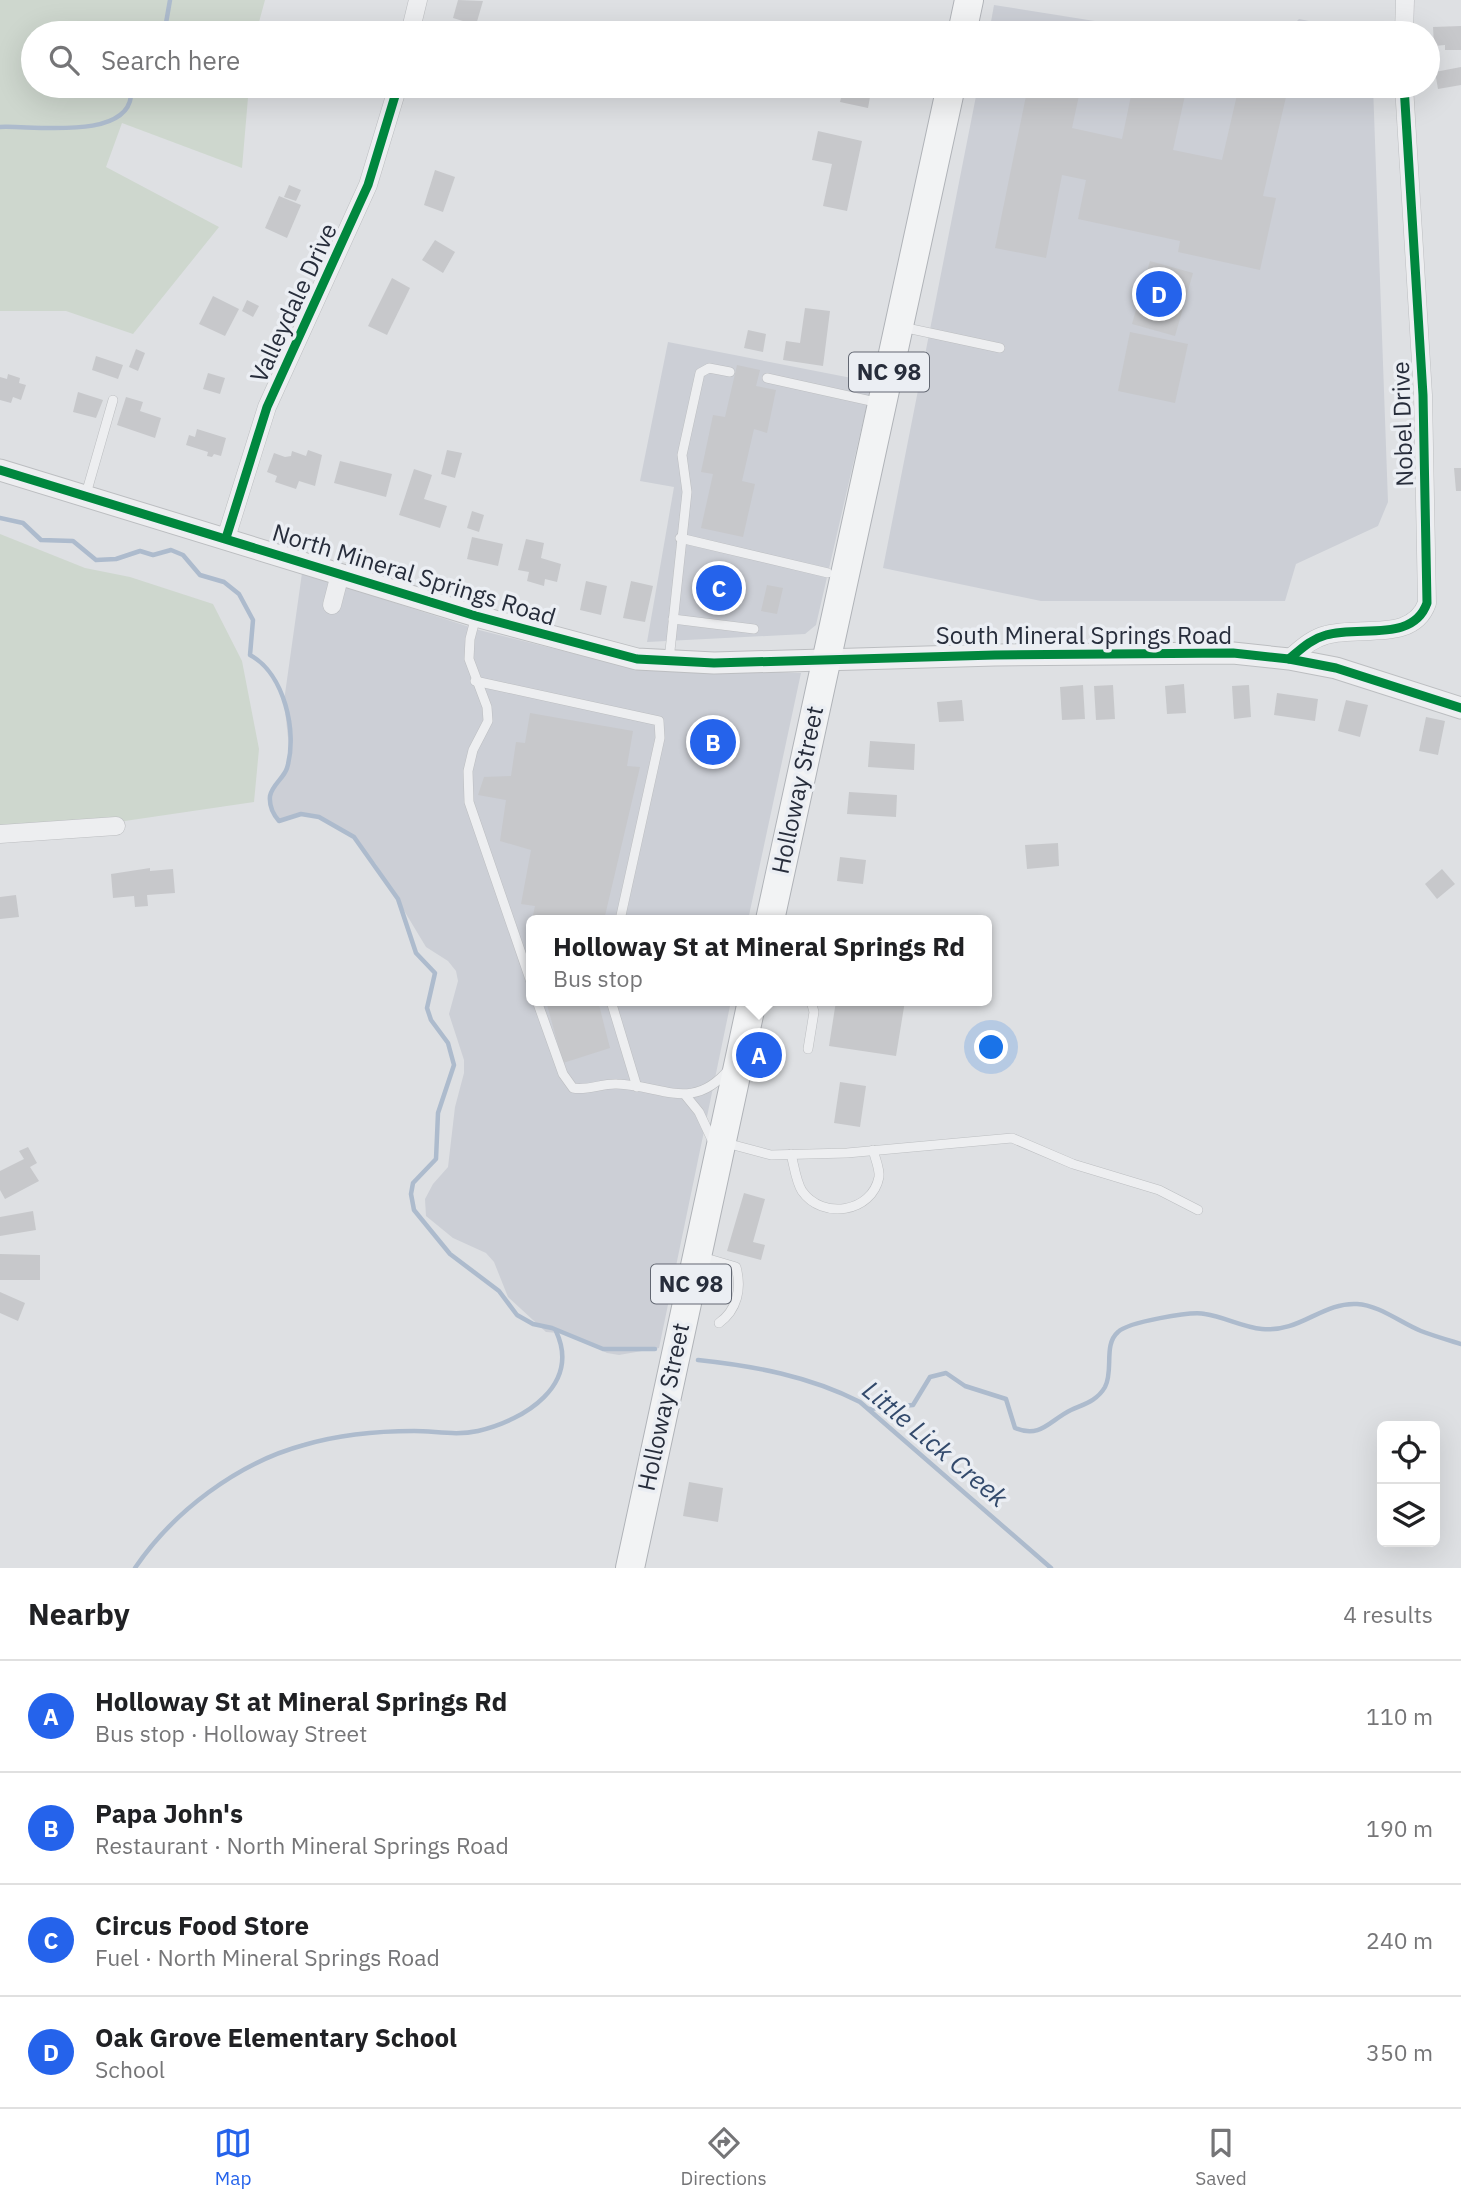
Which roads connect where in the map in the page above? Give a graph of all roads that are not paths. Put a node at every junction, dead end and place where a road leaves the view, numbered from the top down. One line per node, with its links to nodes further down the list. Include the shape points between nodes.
1 (418, 0): 4 (street)
2 (970, 0): 5 (highway)
3 (1405, 0): 6 (street)
4 (413, 21)
5 (965, 21)
6 (1404, 21)
7 (394, 98): 18 (street, Valleydale Drive, via 364,196 267,407)
8 (948, 98): 10 (highway, NC 98)
9 (1405, 98): 27 (street, Nobel Drive, via 1423,395 1427,603 1412,625 1327,635)
10 (899, 326): 11 (lane); 15 (highway, NC 98)
11 (1000, 348)
12 (730, 372): 19 (lane, via 709,368 700,373 682,455 687,492)
13 (767, 378): 15 (lane)
14 (113, 400): 17 (lane)
15 (882, 404): 26 (highway, NC 98)
16 (0, 470): 17 (street, North Mineral Springs Road)
17 (86, 494): 18 (street, North Mineral Springs Road)
18 (226, 538): 21 (street, North Mineral Springs Road)
19 (680, 538): 20 (lane); 24 (lane)
20 (828, 573)
21 (340, 574): 22 (street); 23 (street, North Mineral Springs Road)
22 (332, 606)
23 (476, 616): 28 (street, North Mineral Springs Road, via 618,656); 29 (lane, via 469,659)
24 (673, 619): 25 (lane); 28 (lane)
25 (754, 629)
26 (826, 659): 27 (street, South Mineral Springs Road, via 1122,653 1233,653); 28 (street, North Mineral Springs Road); 34 (highway, Holloway Street / NC 98)
27 (1289, 659): 30 (street, South Mineral Springs Road, via 1336,668)
28 (669, 662)
29 (475, 681): 33 (lane, via 659,721 660,738); 35 (lane, via 487,706 488,722 468,771 469,802)
30 (1461, 708)
31 (116, 826): 32 (street)
32 (0, 834)
33 (621, 915)
34 (771, 915)
35 (526, 970)
36 (539, 1006): 42 (lane, via 563,1074 573,1088)
37 (613, 1006): 42 (lane)
38 (751, 1006): 41 (highway, Holloway Street / NC 98)
39 (812, 1006): 40 (lane)
40 (808, 1049)
41 (741, 1055): 43 (lane, via 724,1075); 45 (highway, Holloway Street / NC 98)
42 (637, 1087): 43 (lane)
43 (686, 1096): 45 (lane)
44 (873, 1150): 46 (lane); 46 (lane, via 879,1176 859,1204 843,1211 828,1209 802,1191); 47 (lane, via 1012,1138 1073,1164 1159,1190)
45 (720, 1151): 46 (lane); 48 (highway, Holloway Street / NC 98)
46 (791, 1154)
47 (1198, 1210)
48 (697, 1255): 49 (lane, via 736,1267 740,1282 732,1313); 50 (highway, Holloway Street / NC 98)
49 (719, 1323)
50 (630, 1568)

